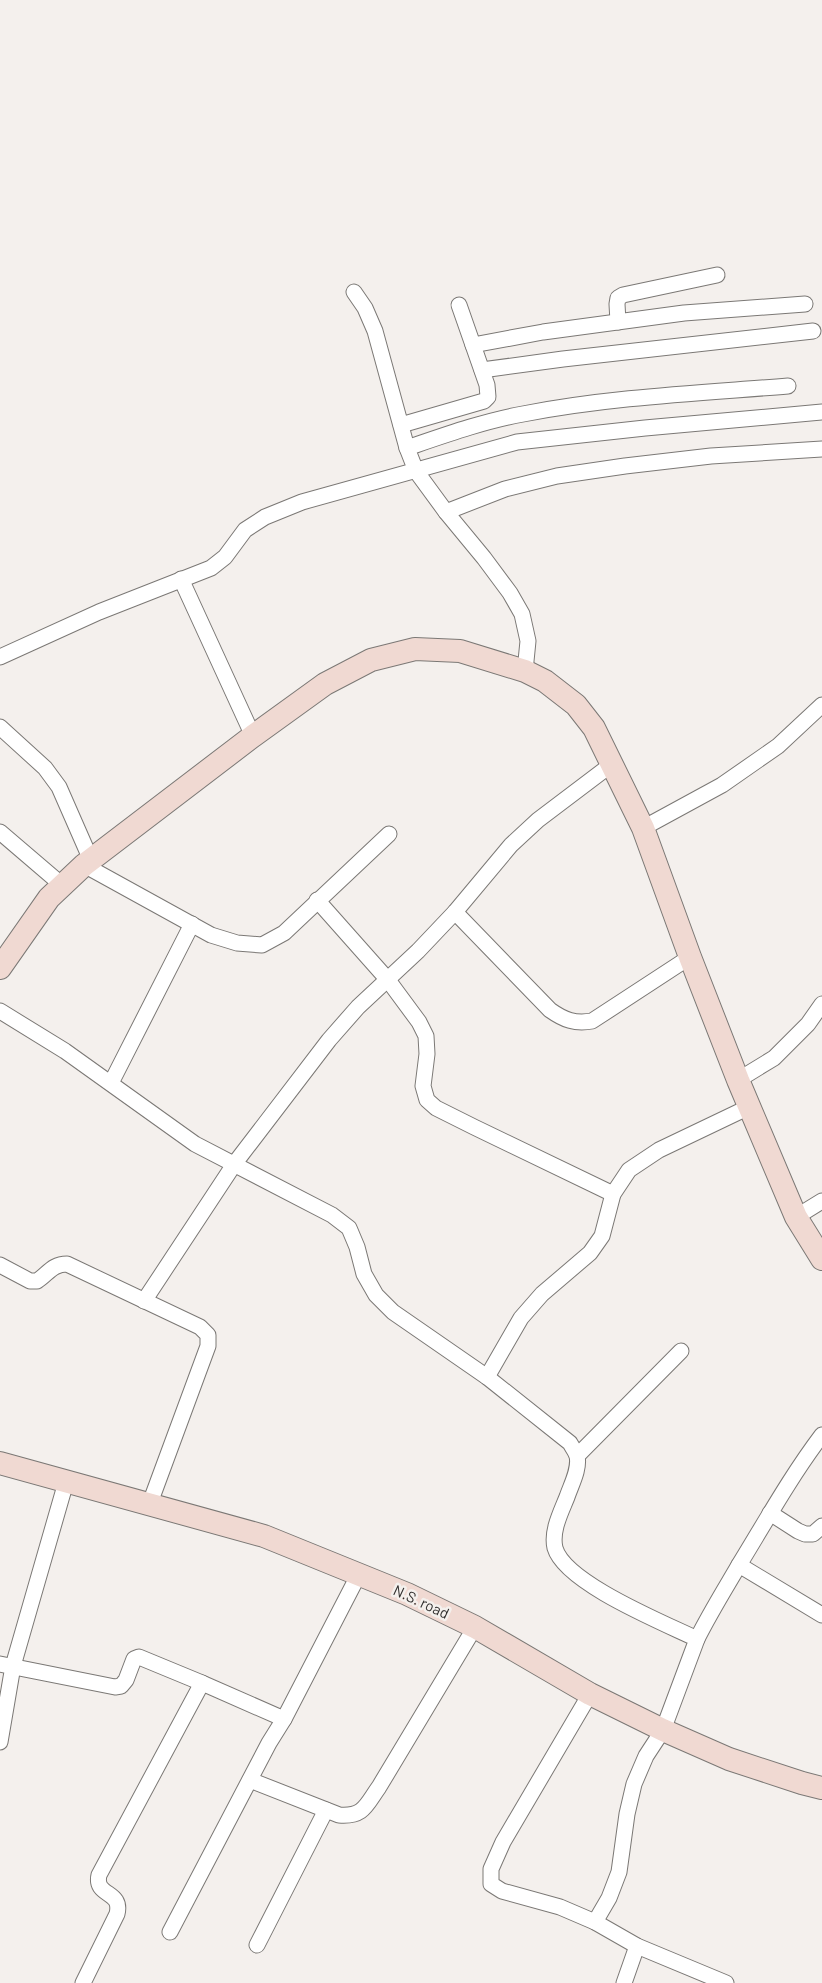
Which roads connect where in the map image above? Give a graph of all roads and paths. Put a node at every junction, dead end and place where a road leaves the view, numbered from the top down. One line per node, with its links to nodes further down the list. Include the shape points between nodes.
1 (717, 275): 5 (street, via 623,295 616,304)
2 (354, 292): 11 (street, via 375,330)
3 (805, 304): 5 (street, via 684,313)
4 (459, 305): 7 (street)
5 (618, 322): 7 (street)
6 (813, 331): 8 (street)
7 (473, 345): 8 (street)
8 (482, 370): 11 (street, via 488,392 484,401)
9 (788, 386): 12 (street, via 664,396 524,414 475,425)
10 (822, 412): 14 (street, via 516,442)
11 (401, 425): 12 (street)
12 (407, 448): 14 (street)
13 (822, 449): 15 (street, via 711,456 557,476 505,488)
14 (416, 471): 15 (street); 16 (street, via 302,502 265,517 245,530 225,557 211,568)
15 (446, 512): 18 (street, via 484,558 522,614 528,641)
16 (181, 579): 17 (street); 21 (street)
17 (0, 657)
18 (525, 671): 21 (street, via 460,651 415,649 371,660 325,684); 22 (street, via 545,681 576,705 594,728)
19 (822, 705): 23 (street, via 778,746 722,785)
20 (0, 727): 26 (street, via 45,768 59,787)
21 (253, 736): 26 (street)
22 (612, 764): 23 (street); 29 (street, via 538,820 511,845)
23 (643, 828): 31 (street)
24 (0, 832): 27 (street)
25 (390, 834): 28 (street)
26 (87, 862): 27 (street); 30 (street)
27 (62, 885): 32 (street, via 49,898)
28 (317, 900): 30 (street, via 284,933 262,945 237,943); 33 (street)
29 (455, 912): 31 (street, via 550,1010 563,1020 578,1023 592,1020); 33 (street)
30 (192, 924): 37 (street)
31 (690, 957): 36 (street)
32 (0, 968)
33 (388, 980): 39 (street, via 329,1040); 40 (street, via 426,1036 423,1086 427,1100 459,1120)
34 (822, 1004): 36 (street, via 808,1024 774,1058)
35 (0, 1011): 37 (street)
36 (738, 1080): 38 (street)
37 (111, 1083): 39 (street, via 195,1144)
38 (749, 1107): 40 (street, via 659,1150 629,1170); 42 (street)
39 (235, 1163): 45 (street); 47 (street, via 332,1215 349,1228 364,1274 376,1295 393,1312)
40 (612, 1194): 47 (street, via 602,1236 590,1253 542,1294 521,1318)
41 (822, 1201): 42 (street)
42 (796, 1217): 43 (street)
43 (822, 1259)
44 (0, 1265): 45 (street, via 37,1282 52,1267 67,1264)
45 (144, 1301): 52 (street, via 200,1327 208,1335 208,1346)
46 (681, 1351): 49 (street)
47 (487, 1378): 49 (street, via 570,1443)
48 (822, 1435): 53 (street)
49 (577, 1456): 59 (street, via 576,1473 556,1526 555,1547 560,1560 606,1594)
50 (0, 1464): 51 (street, N.S. road)
51 (66, 1482): 52 (street, N.S. road); 60 (street)
52 (150, 1503): 56 (street, N.S. road, via 264,1536)
53 (770, 1513): 54 (street, via 805,1534 813,1534); 55 (street)
54 (822, 1526)
55 (740, 1565): 57 (street); 59 (street)
56 (359, 1574): 58 (street, N.S. road); 63 (street)
57 (822, 1615)
58 (475, 1627): 62 (street, N.S. road); 68 (street, via 363,1810 351,1816)
59 (697, 1638): 64 (street)
60 (7, 1665): 61 (street, via 115,1687 126,1680 134,1659 139,1657); 65 (street)
61 (202, 1683): 63 (street); 73 (street, via 99,1875 97,1882 100,1888 117,1900 119,1907)
62 (590, 1694): 64 (street, N.S. road); 69 (street, via 523,1806 491,1869 491,1884 502,1892 560,1907)
63 (284, 1719): 66 (street)
64 (663, 1730): 67 (street, N.S. road, via 729,1758); 69 (street, via 646,1756 634,1784 619,1872)
65 (0, 1742)
66 (250, 1780): 68 (street); 70 (street)
67 (822, 1788)
68 (326, 1810): 71 (street)
69 (595, 1922): 72 (street)
70 (170, 1932)
71 (257, 1945)
72 (637, 1946): 74 (street); 75 (street)
73 (83, 1983)
74 (624, 1983)
75 (726, 1983)

